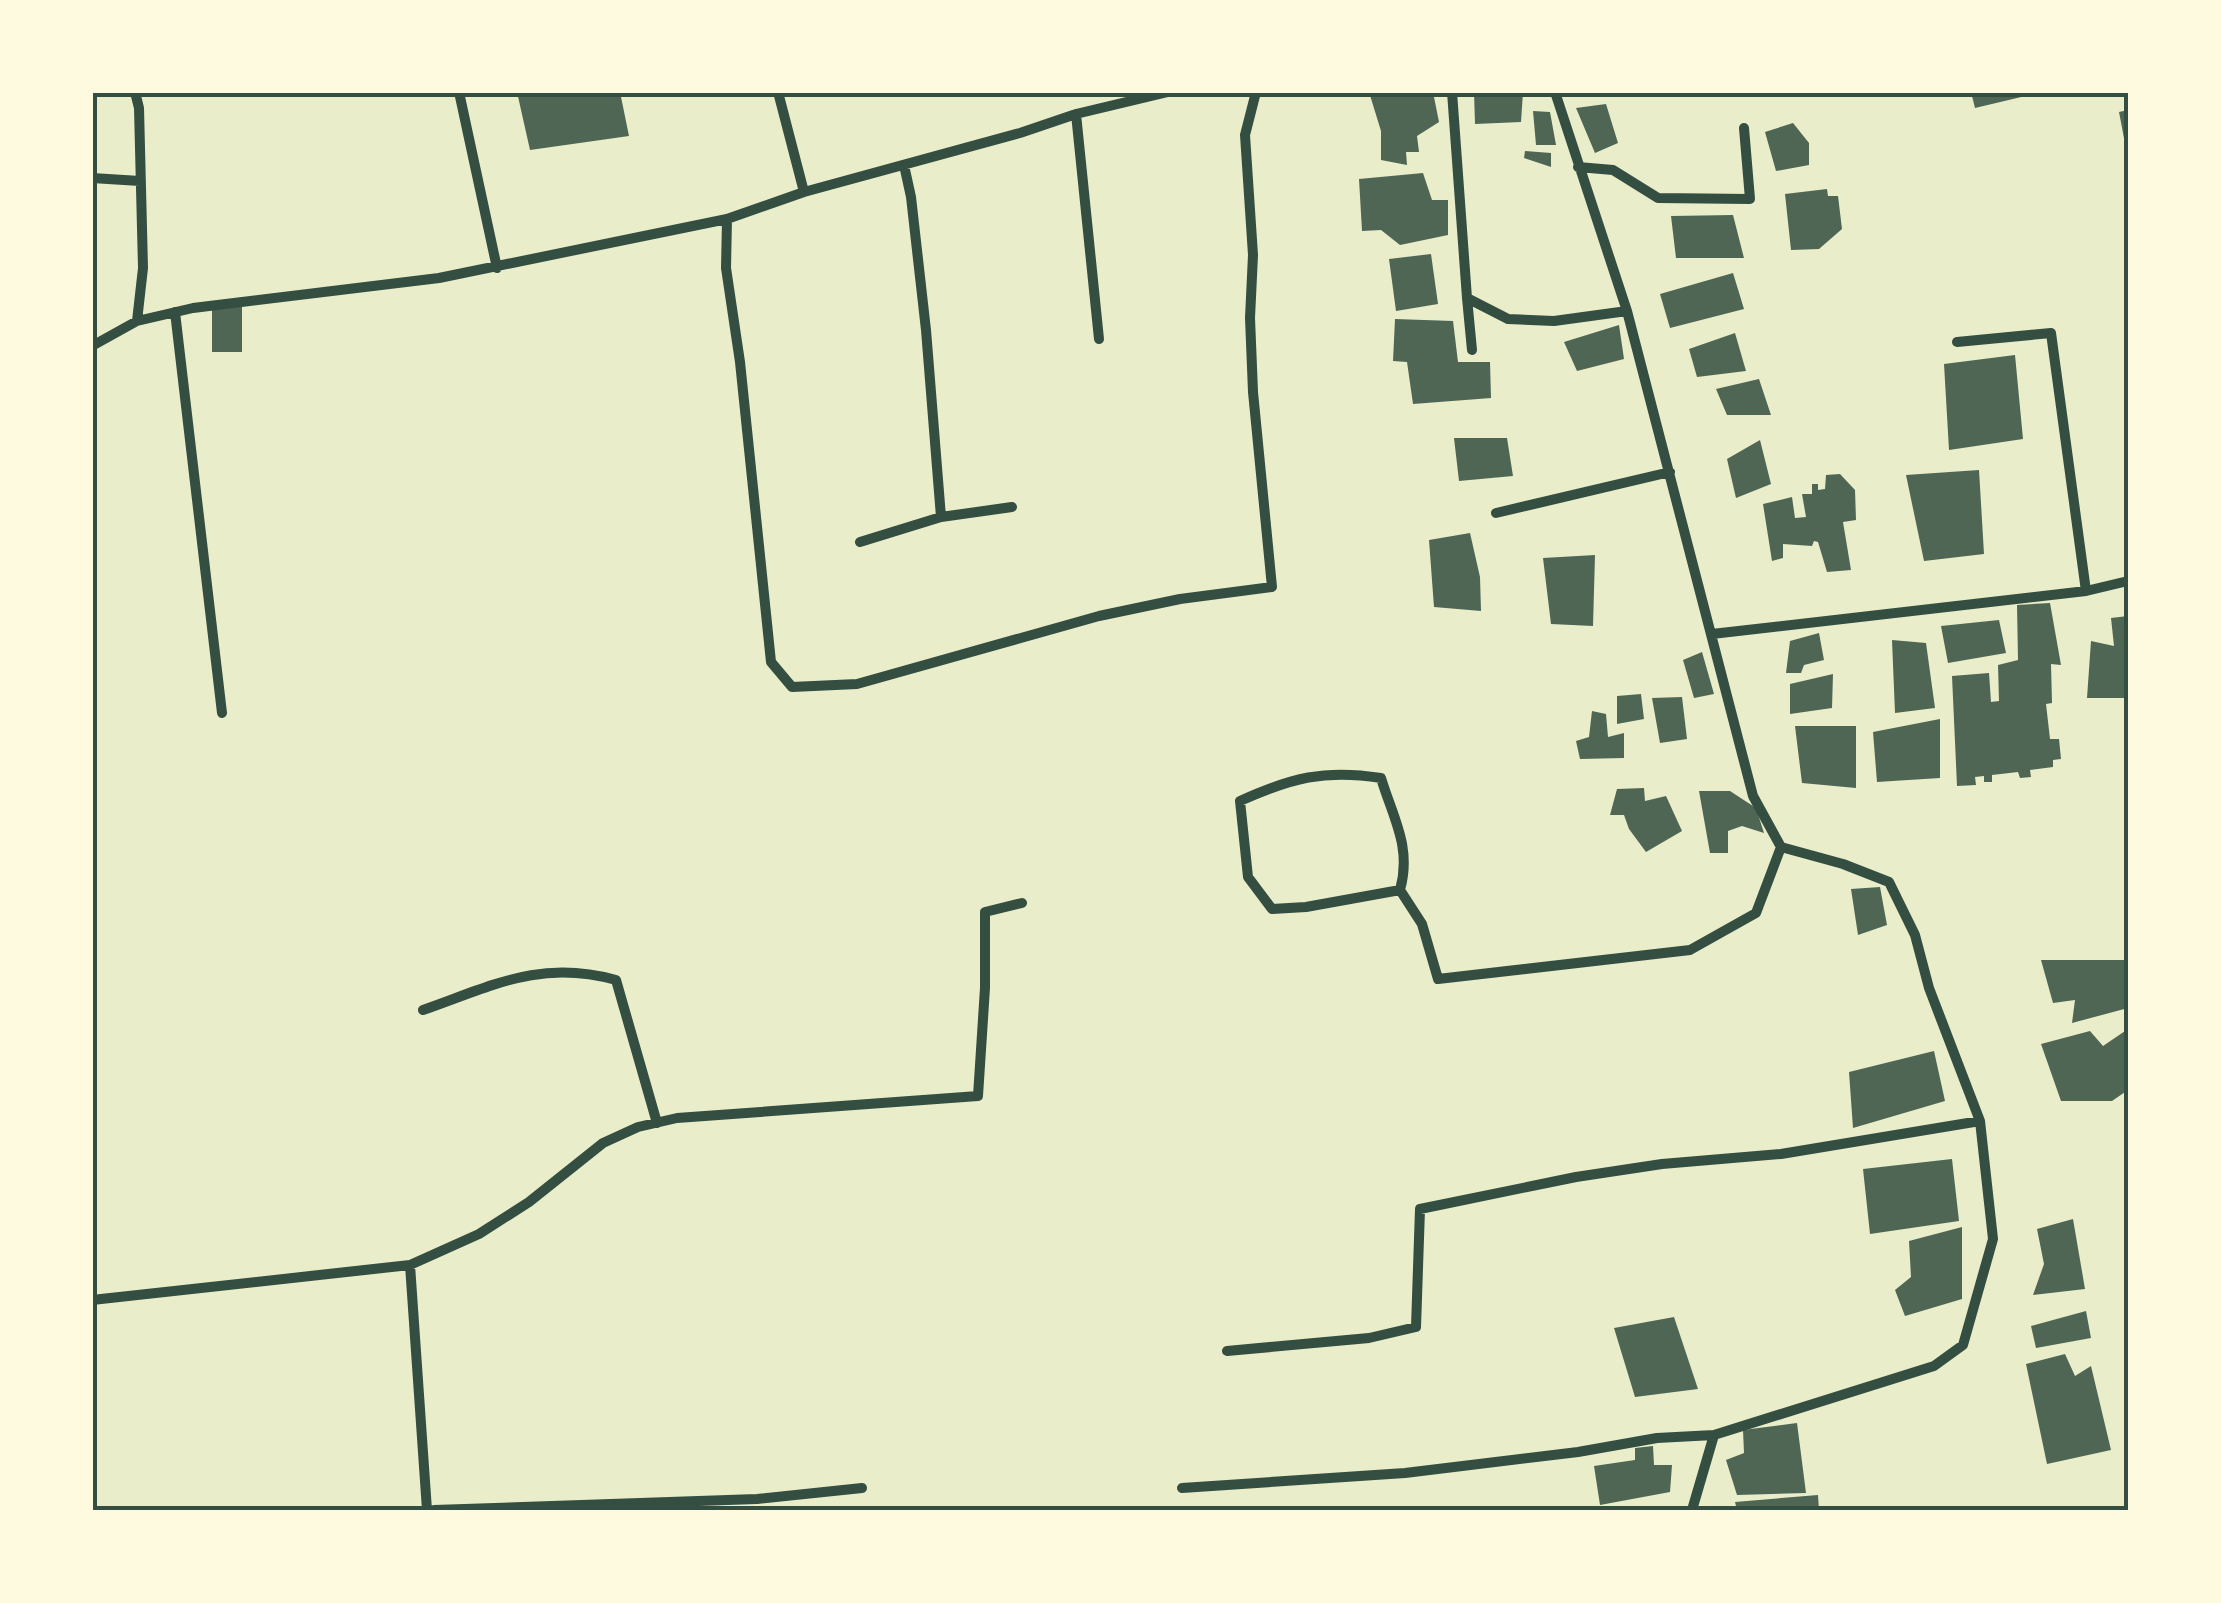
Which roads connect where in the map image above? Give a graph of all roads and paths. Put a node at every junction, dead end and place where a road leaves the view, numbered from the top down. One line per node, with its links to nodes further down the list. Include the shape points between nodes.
1 (136, 92): 14 (street)
2 (459, 92): 17 (street)
3 (778, 92): 15 (street)
4 (1168, 92): 8 (street)
5 (1256, 92): 16 (street, via 1245,135 1250,318 1272,587 1099,616 857,684 792,687 771,662 726,268)
6 (1452, 92): 18 (street)
7 (1555, 92): 12 (street)
8 (1122, 97): 9 (street)
9 (1076, 114): 11 (street); 22 (street)
10 (1744, 128): 12 (street, via 1750,199 1658,198 1613,170)
11 (904, 165): 15 (street); 29 (street)
12 (1578, 166): 19 (street)
13 (92, 178): 14 (street)
14 (140, 182): 21 (street)
15 (804, 192): 16 (street)
16 (727, 219): 17 (street)
17 (497, 268): 20 (street)
18 (1467, 298): 19 (street, via 1508,320); 25 (street)
19 (1628, 311): 26 (street)
20 (175, 312): 21 (street); 34 (street)
21 (137, 321): 24 (street)
22 (1098, 339)
23 (1957, 342): 32 (street, via 2051,332)
24 (92, 346)
25 (1472, 350)
26 (1670, 472): 28 (street); 33 (street)
27 (1012, 507): 29 (street)
28 (1496, 513)
29 (941, 516): 30 (street)
30 (860, 542)
31 (2128, 581): 32 (street)
32 (2086, 591): 33 (street)
33 (1712, 634): 35 (street, via 1753,796)
34 (222, 713)
35 (1781, 847): 36 (street, via 1756,913 1690,950 1438,979 1422,924); 39 (street, via 1889,882)
36 (1400, 890): 36 (street, via 1406,847 1381,778 1349,773 1288,779 1240,801 1248,877 1272,908)
37 (1022, 903): 40 (street, via 986,912 978,1096)
38 (422, 1010): 40 (street, via 530,973 587,972 616,980)
39 (1980, 1121): 43 (street, via 1781,1154 1576,1177 1420,1209 1416,1327); 44 (street, via 1993,1239 1963,1345 1934,1366)
40 (657, 1122): 41 (street, via 603,1143 479,1234)
41 (410, 1266): 42 (street); 48 (street)
42 (92, 1300)
43 (1227, 1351)
44 (1714, 1434): 46 (street, via 1405,1473); 49 (street)
45 (862, 1488): 47 (street)
46 (1182, 1488)
47 (579, 1508): 48 (street)
48 (430, 1510)
49 (1692, 1510)

